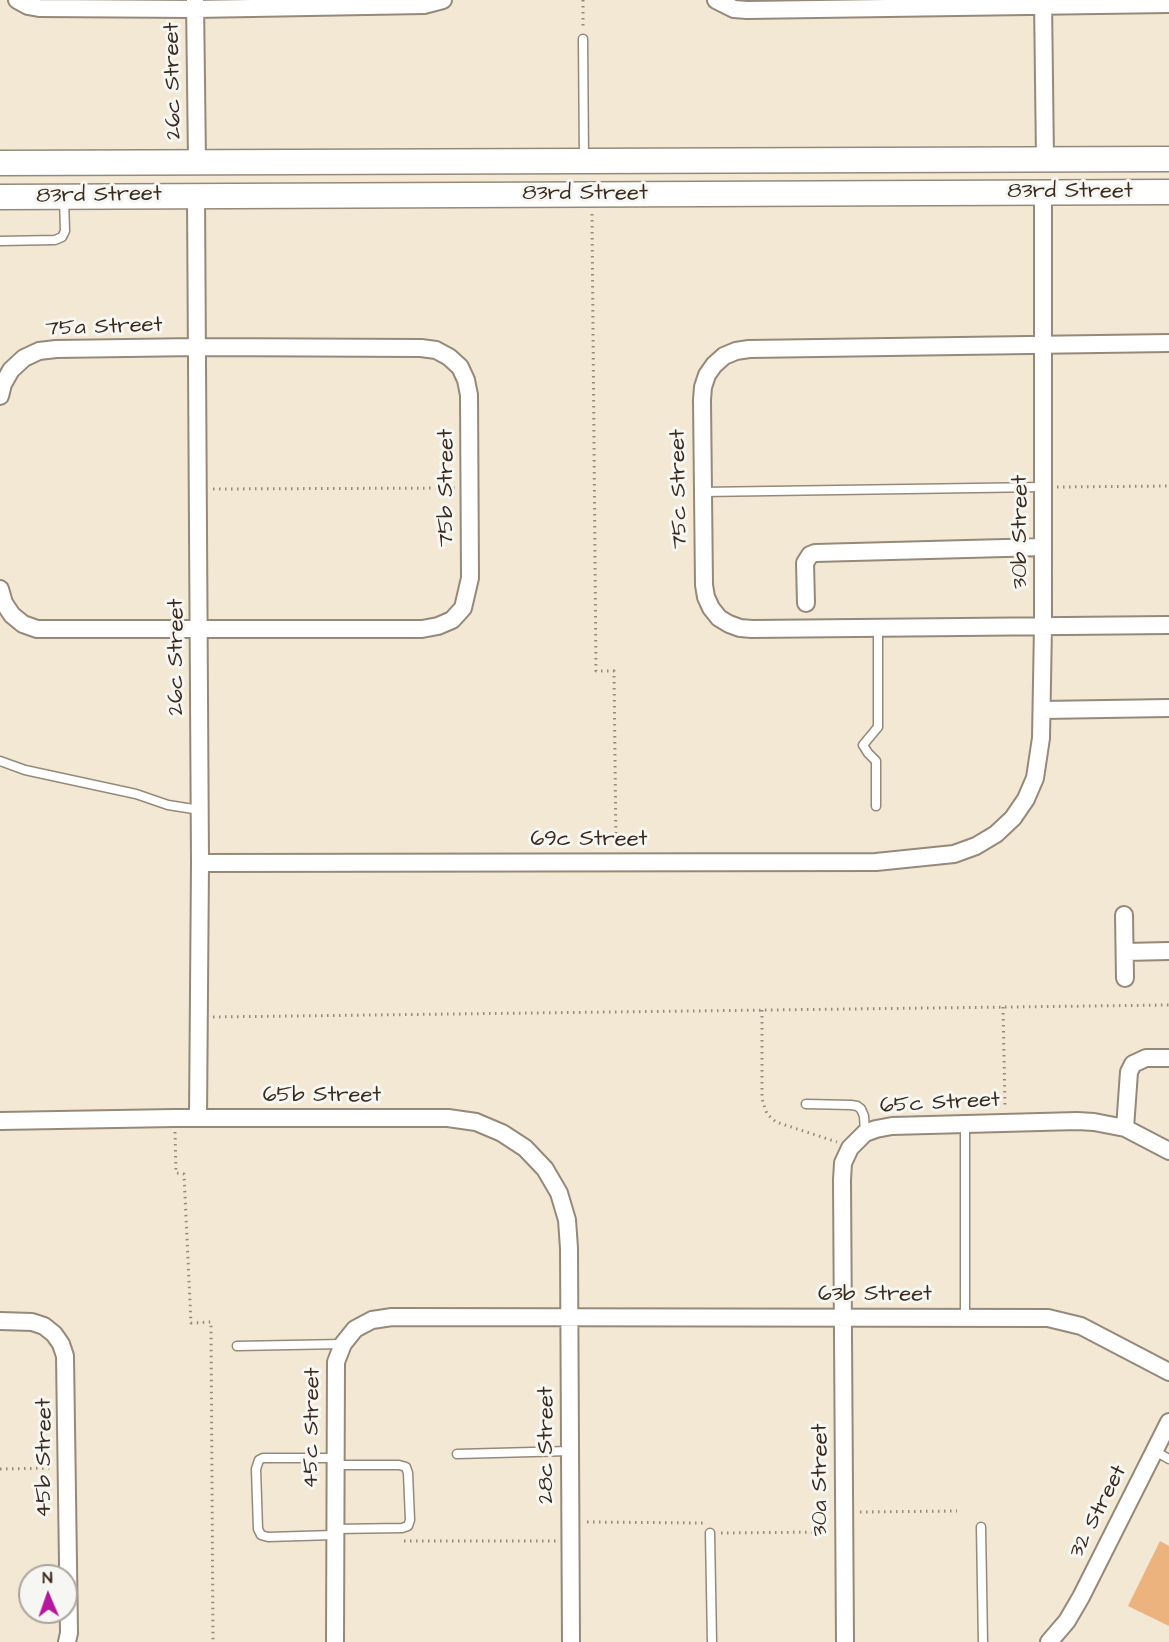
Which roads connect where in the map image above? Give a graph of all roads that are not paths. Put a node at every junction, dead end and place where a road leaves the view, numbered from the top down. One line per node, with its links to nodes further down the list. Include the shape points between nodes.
1 (17, 0): 5 (street, via 39,8)
2 (443, 0): 5 (street, via 424,4)
3 (716, 0): 4 (street, via 734,9 747,10)
4 (1043, 3): 6 (street); 8 (street)
5 (195, 4): 12 (street, 26c Street)
6 (1169, 4)
7 (583, 39): 10 (lane)
8 (1045, 159): 9 (street, 83rd Street); 11 (street, 83rd Street)
9 (1169, 159)
10 (584, 160): 11 (street, 83rd Street); 12 (street, 83rd Street)
11 (808, 160): 16 (street, via 815,169 809,178 702,182)
12 (197, 162): 13 (street, 83rd Street)
13 (0, 163)
14 (1043, 192): 15 (street, 83rd Street); 16 (street, 83rd Street); 22 (street, 30b Street)
15 (1169, 192)
16 (677, 194): 17 (street, 83rd Street)
17 (196, 195): 18 (street, 83rd Street); 23 (street, 26c Street)
18 (64, 196): 19 (street, 83rd Street); 20 (lane, via 62,237)
19 (0, 197)
20 (0, 241)
21 (1169, 343): 22 (street, 75c Street)
22 (1044, 344): 25 (street, 30b Street); 26 (street, 75c Street, via 736,351 714,365 703,387)
23 (197, 347): 24 (street, 75a Street, via 39,351 11,370); 33 (street, 26c Street); 33 (street, 75b Street, via 436,350 460,367 469,395 470,578 463,608 452,620 422,629)
24 (0, 396)
25 (1043, 487): 26 (lane); 27 (street, 30b Street)
26 (702, 492): 32 (street, 75c Street, via 704,585 706,597 719,618 752,629)
27 (1043, 547): 29 (street, via 810,555 805,563); 31 (street, 30b Street)
28 (0, 589): 33 (street, via 12,615 37,629)
29 (806, 603)
30 (1169, 625): 31 (street, 75c Street)
31 (1043, 626): 32 (street, 75c Street); 35 (street, 30b Street)
32 (878, 628): 37 (lane, via 878,727 863,745 876,761)
33 (199, 629): 38 (street, 26c Street)
34 (1169, 708): 35 (street)
35 (1042, 710): 39 (street, 30b Street, via 1040,756 1026,800 996,834)
36 (0, 761): 38 (lane)
37 (876, 806)
38 (200, 810): 40 (street, 26c Street)
39 (976, 846): 40 (street, 69c Street, via 954,855 876,862)
40 (200, 863): 47 (street, 26c Street)
41 (1124, 915): 43 (street)
42 (1169, 951): 43 (street)
43 (1125, 952): 44 (street)
44 (1125, 978)
45 (1169, 1058): 50 (street, via 1146,1058 1133,1064)
46 (806, 1104): 51 (lane, via 857,1106 864,1116)
47 (198, 1118): 48 (street, 65b Street); 53 (street, 65b Street, via 448,1118 476,1122 518,1143 544,1169 559,1193 567,1220)
48 (0, 1121)
49 (965, 1124): 50 (street, 65c Street, via 1094,1122); 51 (street, 65c Street, via 892,1126); 56 (lane)
50 (1125, 1128): 52 (street, 65c Street)
51 (865, 1133): 55 (street, 65c Street, via 850,1148 843,1163)
52 (1169, 1151)
53 (569, 1248): 54 (street, 28c Street)
54 (569, 1318): 55 (street, 63b Street); 58 (street, 45c Street, via 392,1317 372,1320 355,1329); 62 (street, 28c Street)
55 (842, 1318): 56 (street, 63b Street); 73 (street, 30a Street)
56 (965, 1318): 60 (street, 63b Street, via 1065,1320)
57 (0, 1321): 69 (street, 45b Street, via 38,1324 54,1334 66,1356)
58 (343, 1344): 59 (lane); 65 (street, 45c Street, via 335,1371)
59 (237, 1346)
60 (1169, 1372)
61 (1169, 1422): 64 (street, 32 Street)
62 (570, 1451): 63 (lane); 71 (street, 28c Street)
63 (457, 1454)
64 (1162, 1455): 75 (street, 32 Street, via 1067,1621)
65 (334, 1461): 67 (street, 45c Street); 67 (lane, via 406,1467 410,1520 402,1528); 67 (lane, via 263,1458 256,1469 261,1535)
66 (981, 1527): 74 (lane)
67 (334, 1532): 70 (street, 45c Street)
68 (710, 1533): 72 (lane)
69 (67, 1642)
70 (335, 1642)
71 (571, 1642)
72 (712, 1642)
73 (845, 1642)
74 (983, 1642)
75 (1049, 1642)

